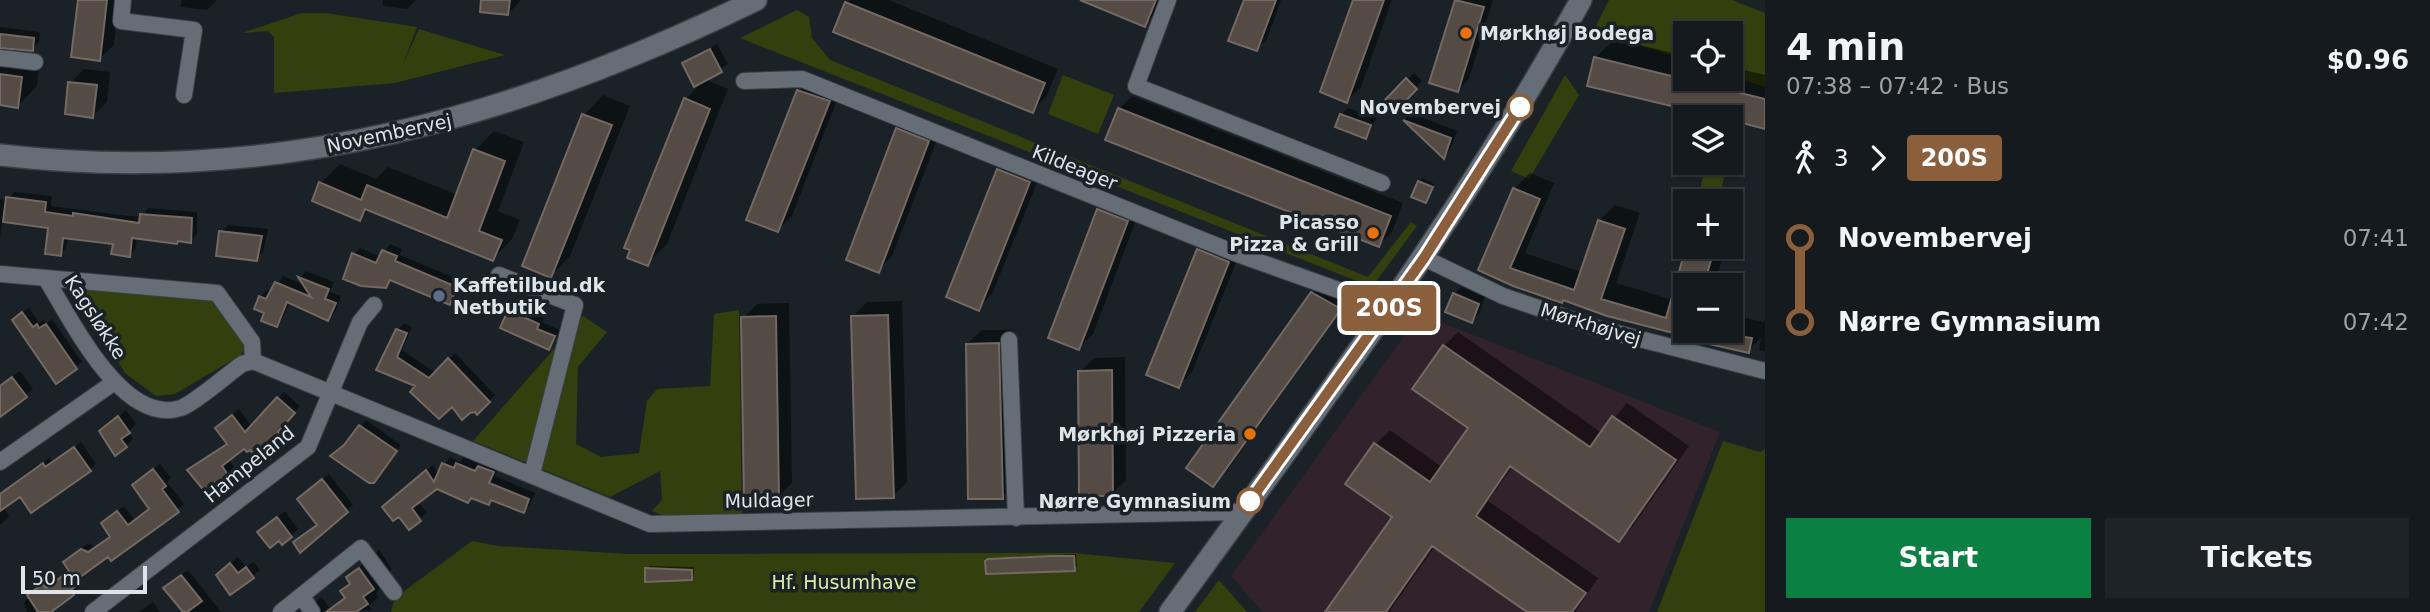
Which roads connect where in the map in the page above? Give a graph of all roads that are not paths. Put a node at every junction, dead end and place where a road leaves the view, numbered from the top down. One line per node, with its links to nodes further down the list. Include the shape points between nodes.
1 (123, 0): 8 (street, via 121,21 194,30)
2 (756, 0): 9 (street, Novembervej, via 670,43 561,86 475,114 370,140 199,161 87,162)
3 (1168, 0): 10 (street, via 1136,86)
4 (1581, 0): 11 (street)
5 (0, 58): 6 (street)
6 (35, 62)
7 (744, 81): 16 (street, Kildeager, via 802,79 1240,256)
8 (184, 95)
9 (0, 155)
10 (1382, 183)
11 (1424, 258): 16 (street); 19 (street, Mørkhøjvej, via 1503,296 1597,328)
12 (0, 274): 14 (street)
13 (499, 275): 23 (street, via 575,306)
14 (46, 279): 18 (street, Kagsløkke, via 217,293 252,342); 20 (street, Kagsløkke)
15 (374, 305): 21 (street, Hampeland, via 360,322)
16 (1389, 308): 24 (street)
17 (1009, 340): 25 (street)
18 (253, 361): 20 (street, Kagsløkke, via 242,364 181,408 157,409); 21 (street)
19 (1765, 371)
20 (113, 383): 22 (street)
21 (332, 391): 23 (street, Muldager); 28 (street, Hampeland, via 308,447)
22 (0, 462)
23 (532, 474): 25 (street, Muldager, via 650,524)
24 (1242, 512): 25 (street, Muldager); 31 (street)
25 (1016, 519)
26 (394, 592): 27 (street, via 361,548)
27 (302, 596): 29 (street); 30 (street)
28 (93, 612)
29 (281, 612)
30 (312, 612)
31 (1170, 612)

